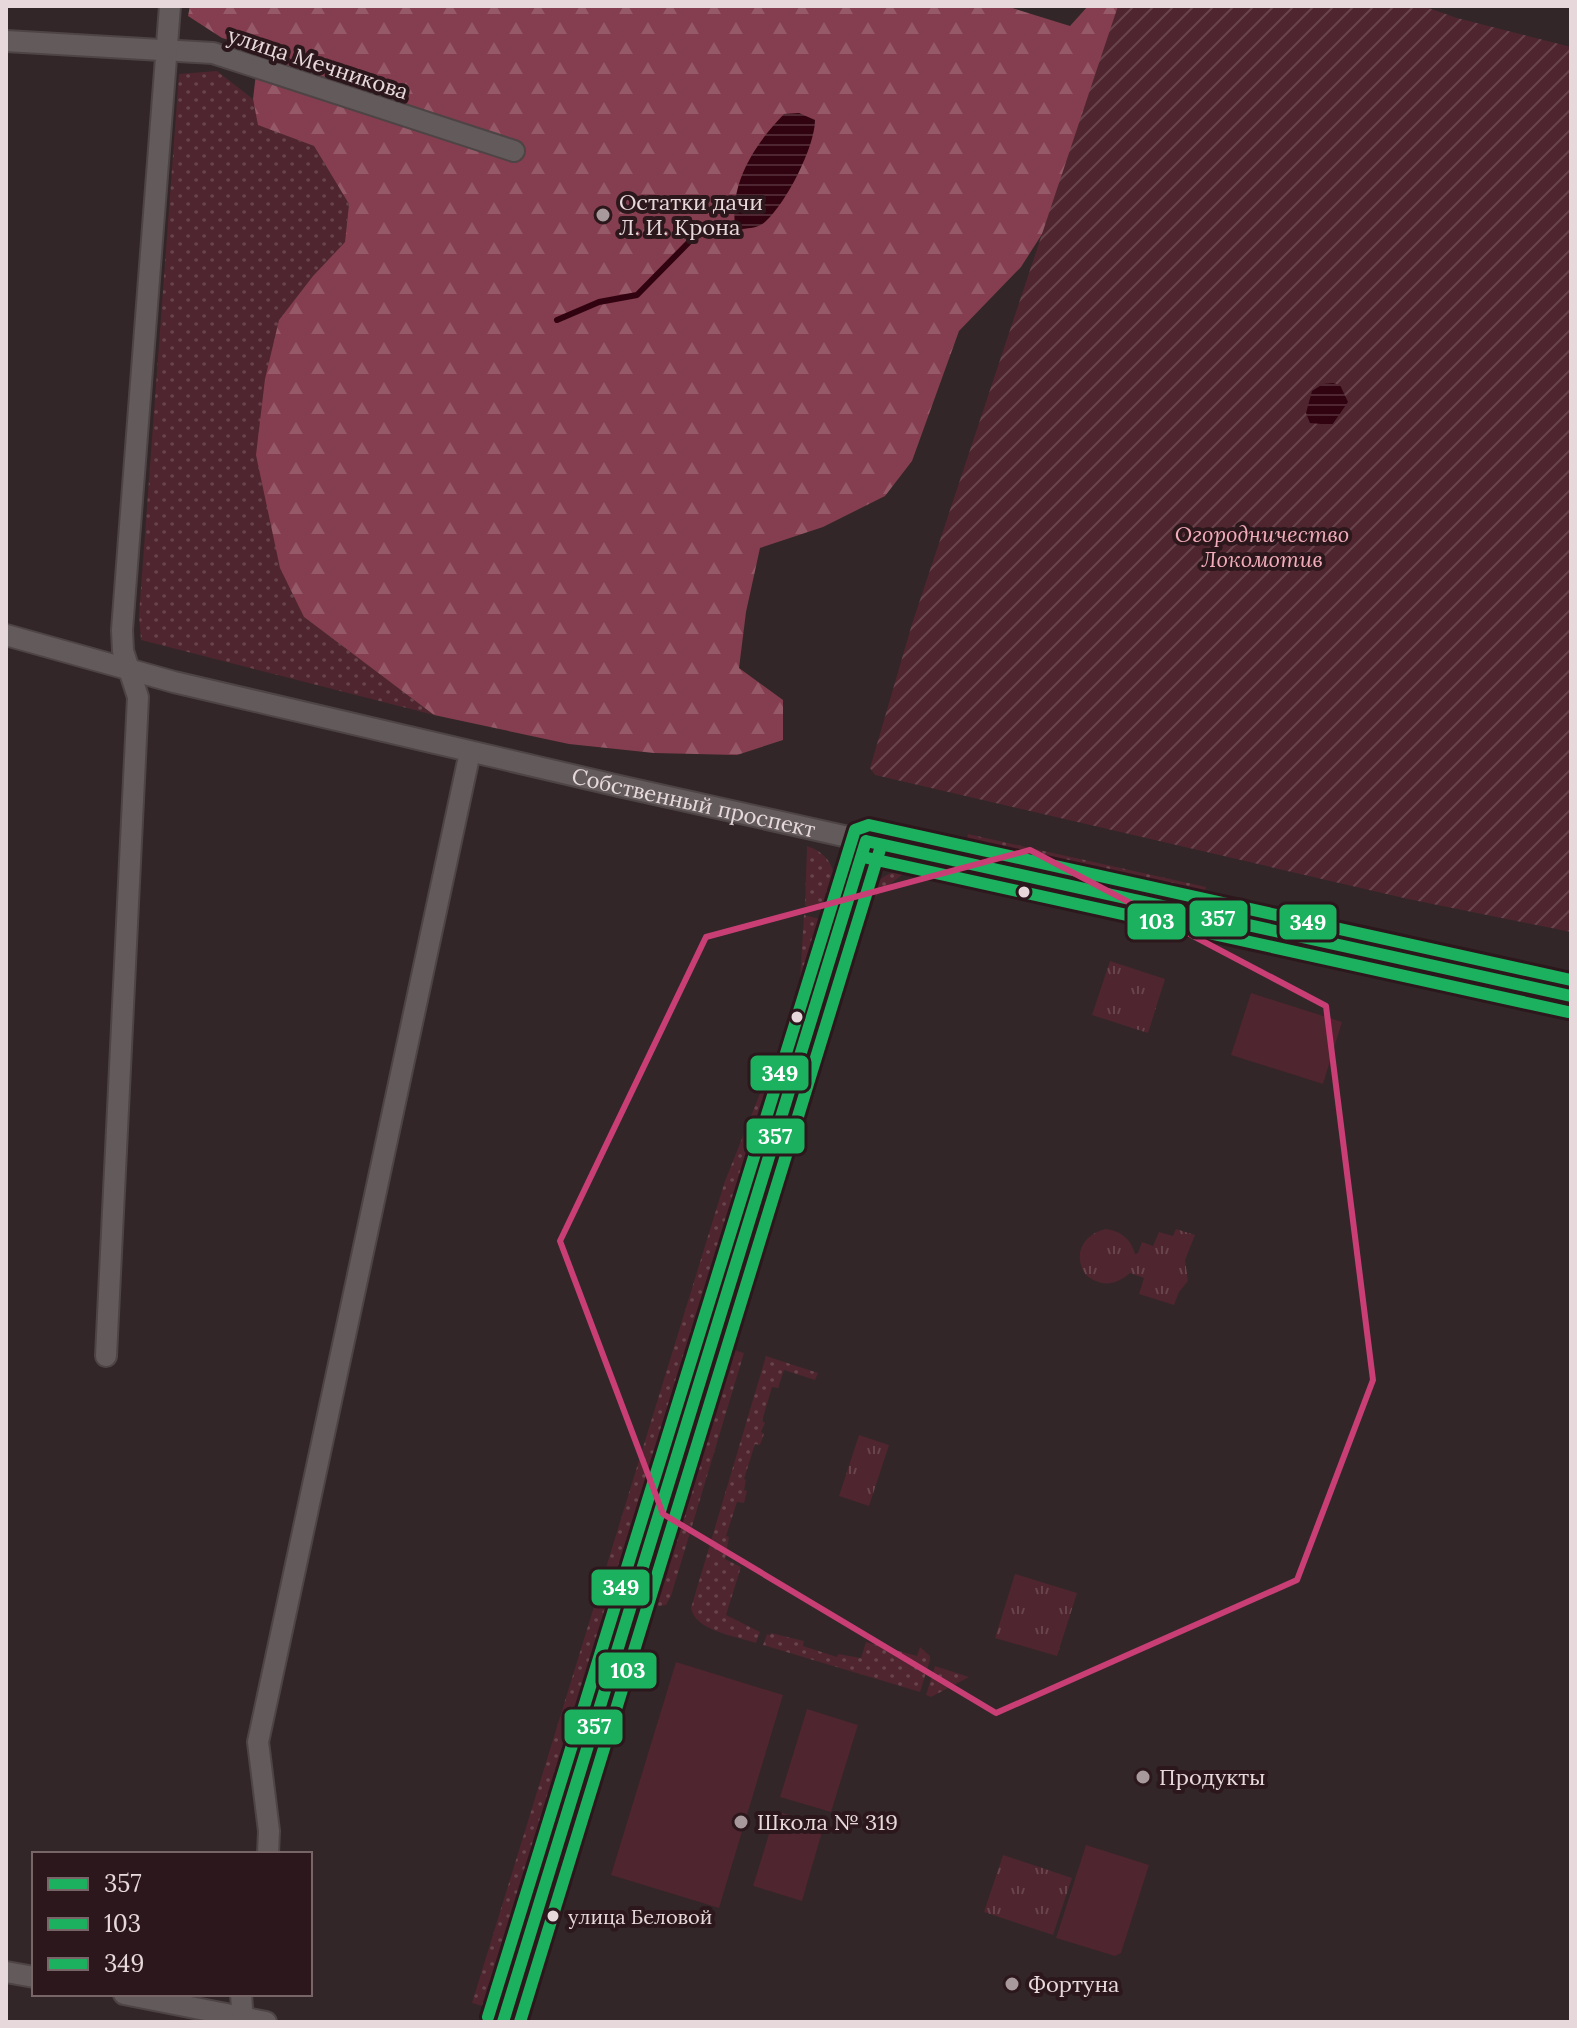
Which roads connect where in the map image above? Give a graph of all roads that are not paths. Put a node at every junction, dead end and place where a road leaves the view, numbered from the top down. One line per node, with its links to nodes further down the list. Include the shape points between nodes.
1 (170, 6): 3 (street)
2 (6, 41): 3 (street, улица Мечникова)
3 (167, 51): 4 (street, улица Мечникова, via 213,53); 6 (street, via 122,630)
4 (514, 151)
5 (6, 635): 6 (street, Собственный проспект)
6 (129, 669): 7 (street, Собственный проспект); 10 (street, via 138,697)
7 (470, 752): 8 (street, Собственный проспект); 11 (street, via 258,1742)
8 (866, 841): 9 (street, Собственный проспект); 18 (street)
9 (1571, 996)
10 (106, 1356)
11 (268, 1852)
12 (6, 1972): 13 (street)
13 (32, 1977)
14 (133, 1996): 16 (street)
15 (241, 1996): 16 (street)
16 (244, 2020): 17 (street)
17 (266, 2022)
18 (503, 2022)

